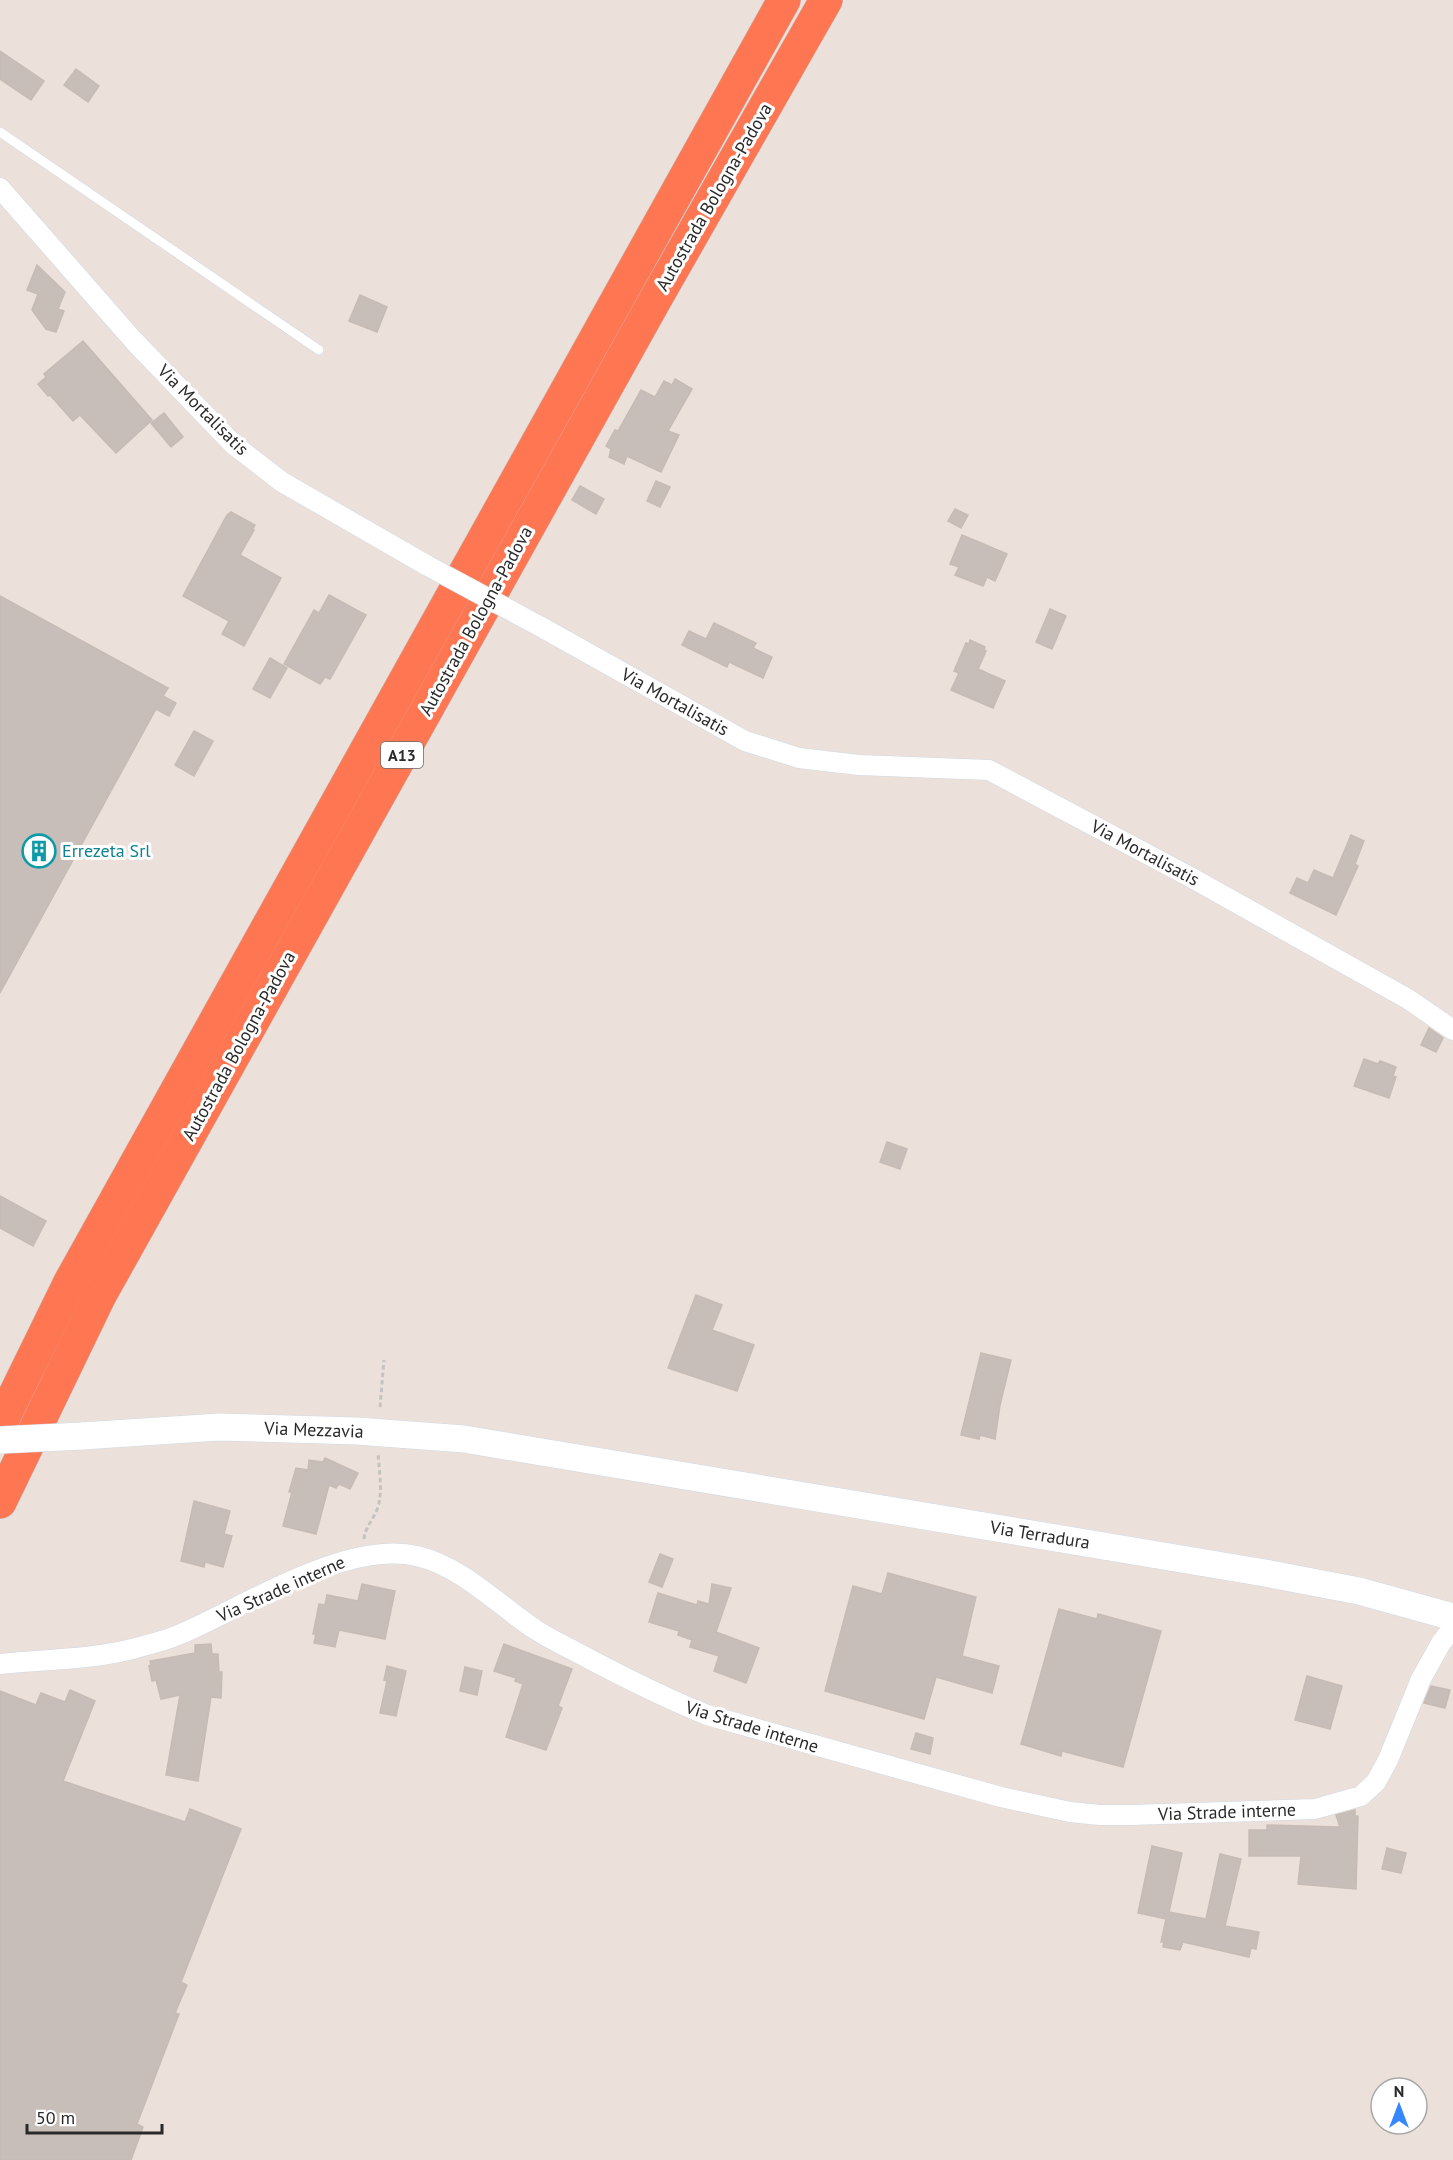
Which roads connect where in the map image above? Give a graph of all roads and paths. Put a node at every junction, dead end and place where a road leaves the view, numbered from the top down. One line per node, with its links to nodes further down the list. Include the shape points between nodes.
1 (784, 0): 9 (highway, Autostrada Bologna-Padova / A13, via 70,1282)
2 (826, 0): 13 (highway, Autostrada Bologna-Padova / A13, via 99,1297)
3 (0, 132): 5 (lane)
4 (0, 188): 6 (street, Via Mortalisatis, bridge, via 134,341 233,444 282,482 745,741 799,758 859,765 988,770 1223,895 1408,999)
5 (319, 351)
6 (1453, 1030)
7 (384, 1360): 8 (path)
8 (380, 1407)
9 (0, 1425)
10 (0, 1440): 12 (main road, Via Mezzavia, bridge, via 219,1427 357,1431 464,1439)
11 (378, 1450): 14 (path, via 380,1495 364,1535)
12 (625, 1466): 15 (main road, Via Terradura, via 1265,1573 1359,1591)
13 (0, 1502)
14 (364, 1556): 16 (street, Via Strade interne, via 416,1556 441,1565 537,1630 668,1699 707,1715 1001,1797 1100,1815 1315,1809 1361,1796 1376,1782 1421,1679); 17 (street, Via Strade interne, via 332,1564 181,1634 134,1649)
15 (1453, 1617)
16 (1453, 1628)
17 (0, 1664)

